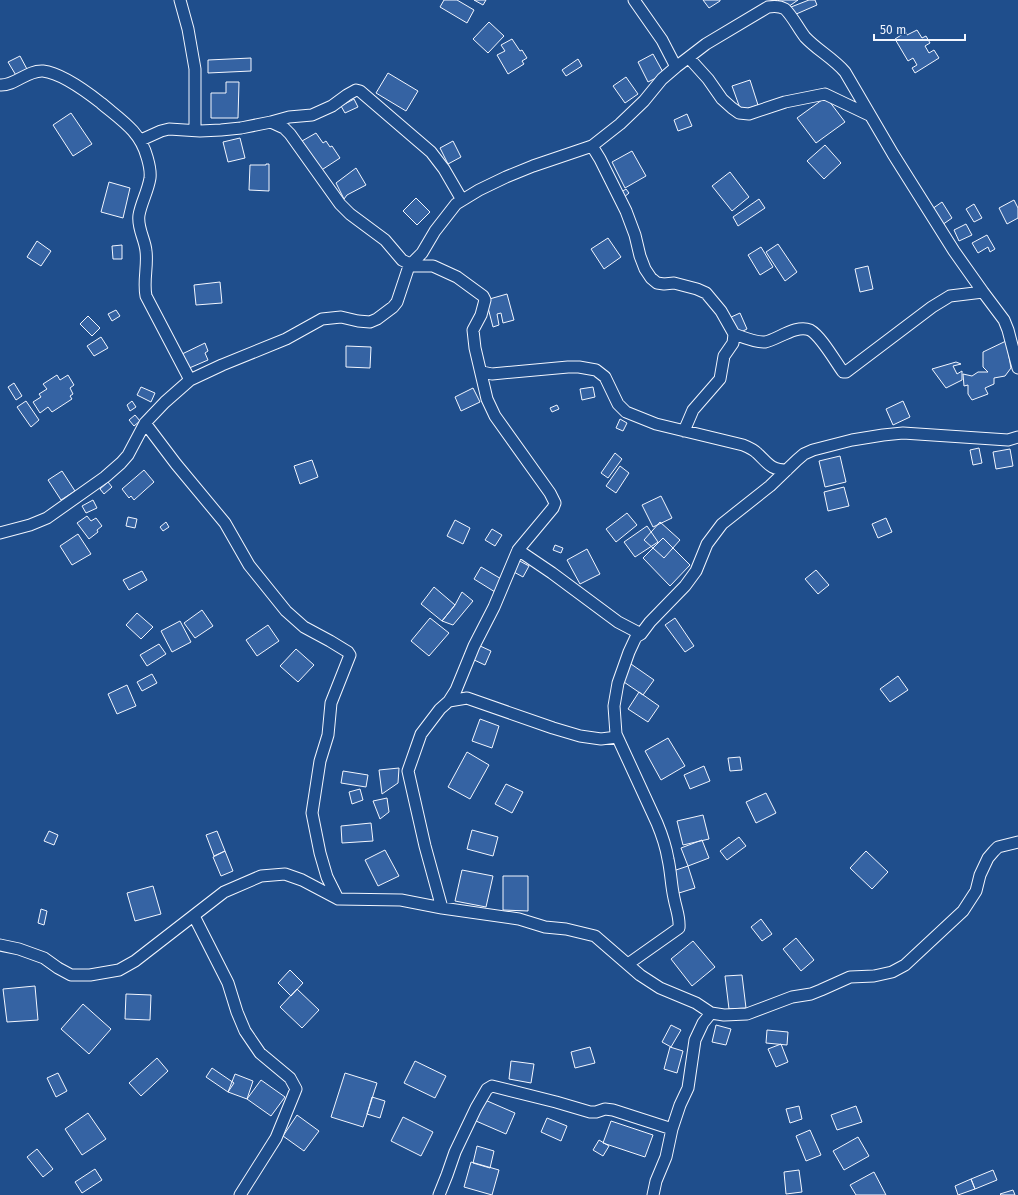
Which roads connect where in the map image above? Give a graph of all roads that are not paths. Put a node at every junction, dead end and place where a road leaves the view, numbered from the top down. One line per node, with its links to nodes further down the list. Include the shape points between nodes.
1 (180, 0): 9 (street, via 195,69)
2 (634, 0): 5 (street, via 662,40)
3 (767, 4): 4 (street); 7 (street, via 785,9 806,37 837,64 851,81)
4 (688, 58): 5 (street); 7 (street, via 722,98 739,113 749,114 785,102 826,94)
5 (676, 67): 11 (street, via 630,115)
6 (0, 85): 10 (street, via 10,84 42,71 59,76 90,95 134,131)
7 (869, 115): 14 (street, via 954,251)
8 (271, 122): 9 (street, via 241,128); 12 (street, via 312,115 332,106 352,92 360,91 431,152); 13 (street, via 290,134 340,204 385,240)
9 (195, 130): 10 (street, via 169,129)
10 (141, 140): 18 (street, via 151,173 138,222 146,253 146,296)
11 (592, 146): 12 (street, via 506,177); 15 (street, via 626,211 645,269 651,278 657,283 674,283 706,293 721,311)
12 (462, 200): 13 (street, via 450,210 422,253)
13 (409, 266): 17 (street, via 433,266 457,277 483,296 485,300 481,315 472,330); 18 (street, via 397,302 374,321 341,317 322,319 286,339)
14 (983, 292): 15 (street, via 950,296 846,372 843,372 809,330 788,332 764,342); 16 (street, via 1006,323)
15 (734, 334): 20 (street, via 733,343 724,356 720,379 693,410)
16 (1018, 368)
17 (482, 372): 20 (street, via 492,374 568,367 596,370 605,377 618,404 626,412 656,424); 24 (street, via 487,399 495,416 555,503)
18 (190, 380): 19 (street)
19 (145, 423): 23 (street, via 122,463 85,493 47,518); 29 (street, via 225,523 249,565 286,611 304,627 350,655 332,703 312,813 327,877)
20 (684, 431): 22 (street, via 743,445 754,450 774,468)
21 (1018, 437): 22 (street, via 1008,440 903,433 882,435 809,452)
22 (786, 470): 25 (street, via 722,524 707,544 696,571)
23 (0, 533)
24 (518, 550): 25 (street, via 618,622); 26 (street)
25 (641, 634): 27 (street, via 636,637 618,683 614,706)
26 (449, 701): 27 (street, via 467,698 580,736 601,739); 30 (street, via 421,734 408,771)
27 (617, 737): 33 (street, via 662,837 680,923 679,928)
28 (1018, 842): 34 (street, via 998,847 988,858 976,891 963,911 905,965 892,972 874,976 850,977 811,994 792,997 747,1014)
29 (338, 899): 30 (street, via 401,900); 31 (street, via 285,874 261,876 224,892)
30 (442, 908): 33 (street, via 520,919 545,927 595,936)
31 (194, 916): 32 (street, via 135,961 119,970 104,973 71,975 44,958); 36 (street, via 228,983 245,1031 260,1052 290,1078 296,1089 276,1138)
32 (0, 945)
33 (628, 964): 34 (street, via 660,988 696,1003)
34 (711, 1013): 35 (street, via 703,1023 696,1040 688,1088)
35 (672, 1129): 37 (street, via 614,1110 590,1112 492,1086 487,1089 476,1108 455,1152); 38 (street)
36 (240, 1195)
37 (439, 1195)
38 (653, 1195)

